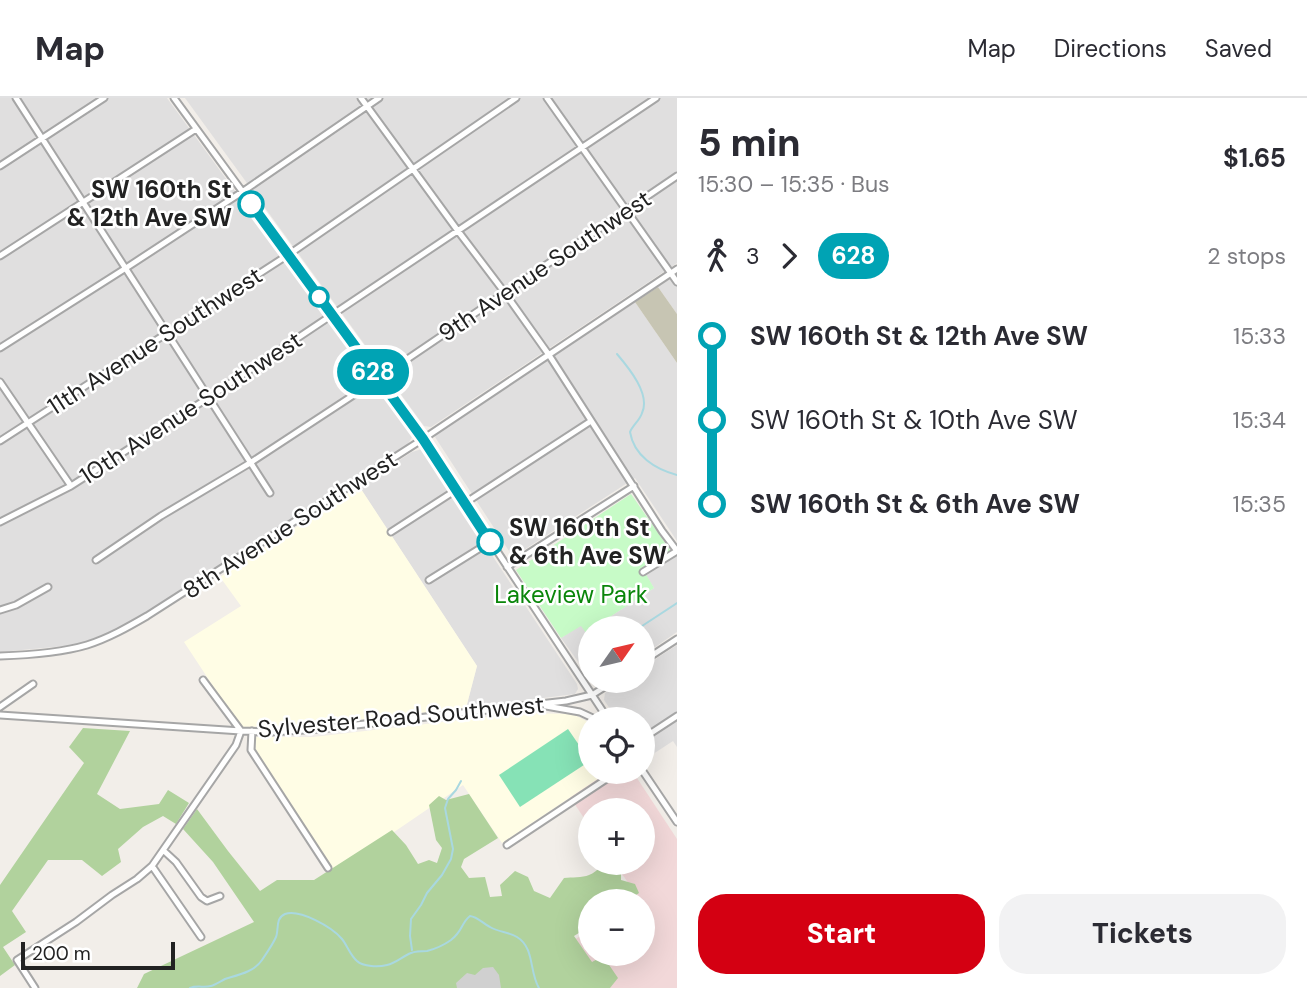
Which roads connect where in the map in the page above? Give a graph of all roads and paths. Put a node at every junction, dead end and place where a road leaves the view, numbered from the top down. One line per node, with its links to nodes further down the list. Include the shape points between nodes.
1 (16, 98): 11 (street)
2 (104, 98): 11 (street)
3 (174, 98): 10 (street)
4 (361, 98): 9 (street)
5 (379, 98): 9 (street)
6 (516, 98): 14 (street, 11th Avenue Southwest)
7 (547, 98): 12 (street)
8 (656, 98): 12 (street, 10th Avenue Southwest)
9 (367, 106): 14 (street); 16 (street)
10 (196, 129): 16 (street); 17 (street)
11 (42, 138): 13 (street); 17 (street)
12 (583, 148): 18 (street); 19 (street, 10th Avenue Southwest)
13 (0, 166)
14 (412, 169): 19 (street); 20 (street, 11th Avenue Southwest)
15 (677, 176): 18 (street, 9th Avenue Southwest)
16 (242, 192): 20 (street); 22 (street)
17 (83, 201): 21 (street); 22 (street)
18 (627, 211): 23 (street); 25 (street, 9th Avenue Southwest)
19 (458, 231): 25 (street); 26 (street, 10th Avenue Southwest)
20 (288, 255): 26 (street); 27 (street, 11th Avenue Southwest)
21 (0, 256)
22 (126, 268): 27 (street); 28 (street)
23 (674, 271): 24 (street); 29 (street, 8th Avenue Southwest)
24 (677, 282)
25 (505, 293): 29 (street); 30 (street, 9th Avenue Southwest)
26 (332, 316): 30 (street); 32 (street, 10th Avenue Southwest)
27 (167, 333): 32 (street); 34 (street, 11th Avenue Southwest)
28 (0, 348)
29 (549, 355): 33 (street); 35 (street, 8th Avenue Southwest)
30 (378, 379): 35 (street); 37 (street, 9th Avenue Southwest)
31 (0, 382): 34 (street)
32 (208, 398): 37 (street); 38 (street, 10th Avenue Southwest)
33 (591, 421): 39 (street); 42 (street)
34 (29, 422): 36 (street, 11th Avenue Southwest); 38 (street)
35 (423, 439): 40 (street); 55 (street, 8th Avenue Southwest, via 147,616 88,645)
36 (0, 441)
37 (250, 463): 41 (street); 47 (street, 9th Avenue Southwest)
38 (72, 486): 43 (street, 10th Avenue Southwest)
39 (634, 486): 46 (street); 48 (street)
40 (456, 490): 42 (street); 44 (street)
41 (270, 493)
42 (465, 503): 45 (street)
43 (0, 522)
44 (391, 532)
45 (490, 542): 48 (street); 50 (street)
46 (677, 551): 49 (street)
47 (96, 560)
48 (507, 567): 59 (street)
49 (643, 572)
50 (429, 580)
51 (48, 587): 52 (street)
52 (0, 610)
53 (677, 639): 54 (street)
54 (655, 653)
55 (0, 656)
56 (203, 680): 67 (street)
57 (33, 684): 61 (street)
58 (595, 693): 59 (street)
59 (592, 695): 60 (street, Sylvester Road Southwest); 62 (street)
60 (539, 705): 63 (street); 68 (street, Sylvester Road Southwest, via 321,729)
61 (0, 707)
62 (600, 707)
63 (578, 711)
64 (0, 715): 67 (street, Sylvester Road Southwest)
65 (677, 716): 66 (street)
66 (655, 730)
67 (241, 731): 68 (street, Sylvester Road Southwest); 73 (street)
68 (252, 731): 75 (street, via 251,750)
69 (599, 784): 72 (street)
70 (651, 784): 71 (street)
71 (677, 822)
72 (507, 845)
73 (163, 850): 74 (street); 76 (street, via 201,897 207,901)
74 (152, 866): 77 (street); 78 (street, via 17,960)
75 (328, 868)
76 (220, 896)
77 (201, 937)
78 (35, 988)

